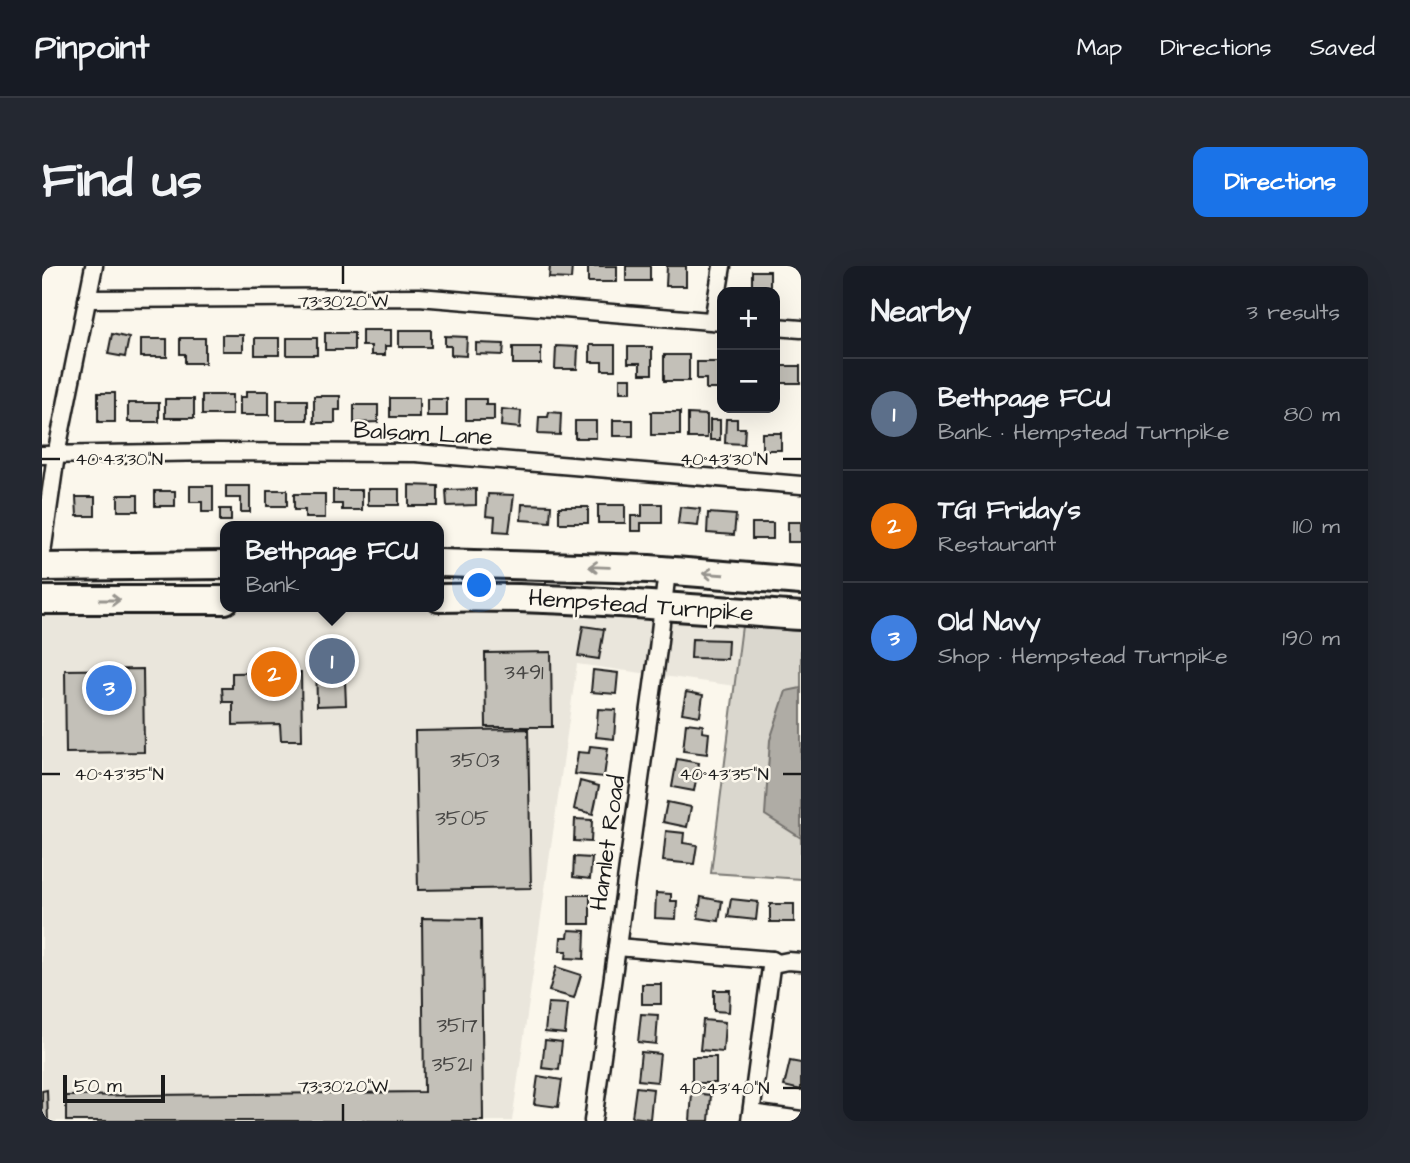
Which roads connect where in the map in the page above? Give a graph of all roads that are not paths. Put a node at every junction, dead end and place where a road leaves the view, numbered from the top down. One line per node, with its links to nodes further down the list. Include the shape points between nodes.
1 (94, 266): 4 (street)
2 (722, 266): 3 (street)
3 (720, 287)
4 (87, 299): 5 (street, via 419,297); 8 (street)
5 (717, 322)
6 (780, 327): 7 (street)
7 (801, 329)
8 (49, 455): 9 (street, Balsam Lane, via 416,453); 10 (street)
9 (801, 485)
10 (42, 552)
11 (444, 563): 14 (main road, Hempstead Turnpike, one-way to 11)
12 (220, 565): 13 (main road)
13 (42, 567)
14 (667, 571): 15 (main road, Hempstead Turnpike, one-way to 14); 19 (street, Hamlet Road)
15 (801, 581)
16 (444, 598): 19 (main road, Hempstead Turnpike)
17 (42, 600): 18 (main road, one-way to 18)
18 (220, 600)
19 (663, 607): 20 (main road, Hempstead Turnpike); 21 (street, Hamlet Road)
20 (801, 616)
21 (617, 947): 22 (street); 26 (street, Hamlet Road)
22 (772, 960): 23 (street); 24 (street)
23 (801, 962)
24 (751, 1117): 25 (street)
25 (801, 1120)
26 (593, 1121)

